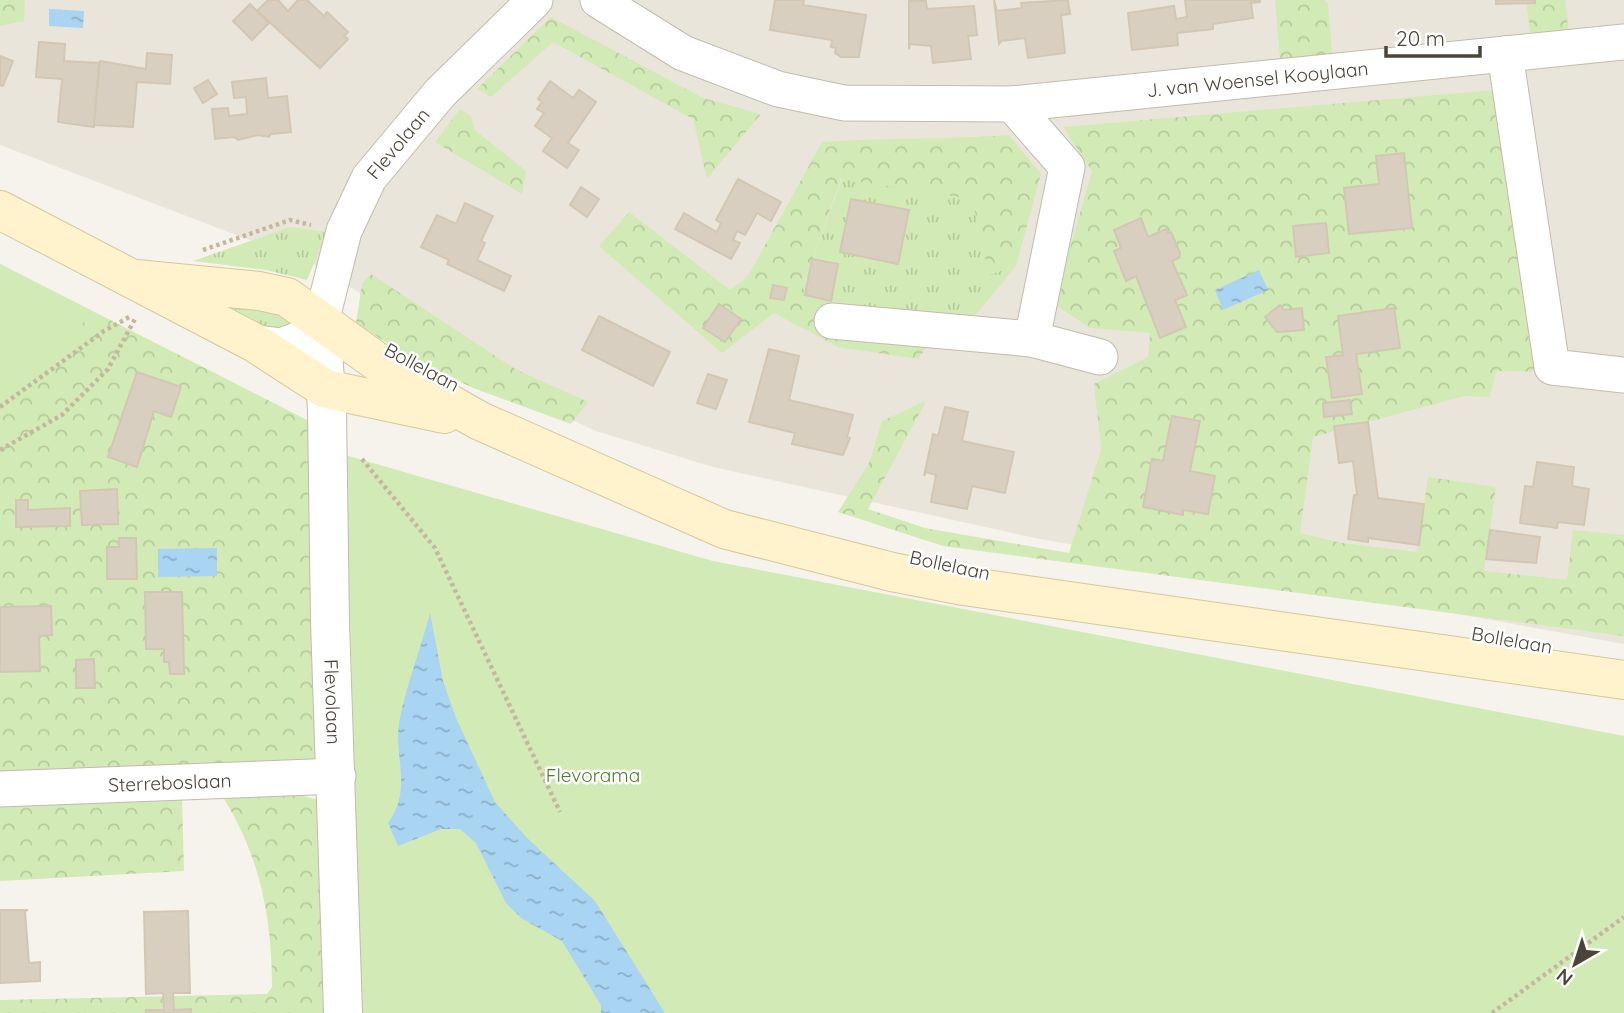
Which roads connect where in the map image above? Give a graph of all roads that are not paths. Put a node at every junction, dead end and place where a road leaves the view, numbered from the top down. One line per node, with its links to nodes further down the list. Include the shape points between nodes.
1 (535, 0): 9 (street, Flevolaan, via 440,93 369,177 344,231)
2 (598, 0): 5 (street, J. van Woensel Kooylaan, via 683,53 778,89 844,103)
3 (1624, 42): 4 (street, J. van Woensel Kooylaan)
4 (1505, 54): 5 (street, J. van Woensel Kooylaan); 14 (street, via 1552,367)
5 (1012, 104): 10 (street, via 1068,166)
6 (0, 211): 7 (main road)
7 (137, 302): 9 (main road, Bollelaan, via 259,291 287,298); 11 (main road)
8 (832, 321): 10 (street)
9 (321, 322): 11 (street, via 300,339 281,346); 13 (main road, Bollelaan); 15 (street, Flevolaan)
10 (1032, 339): 12 (street)
11 (255, 343): 15 (main road)
12 (1100, 356)
13 (383, 366): 15 (street); 16 (main road, Bollelaan)
14 (1624, 375)
15 (327, 399): 16 (main road, Bollelaan); 18 (street, Flevolaan, via 330,622)
16 (480, 421): 17 (main road, Bollelaan, via 724,529 892,572)
17 (1624, 680)
18 (338, 776): 19 (street, Sterreboslaan); 20 (street, Flevolaan)
19 (0, 789)
20 (344, 1013)

